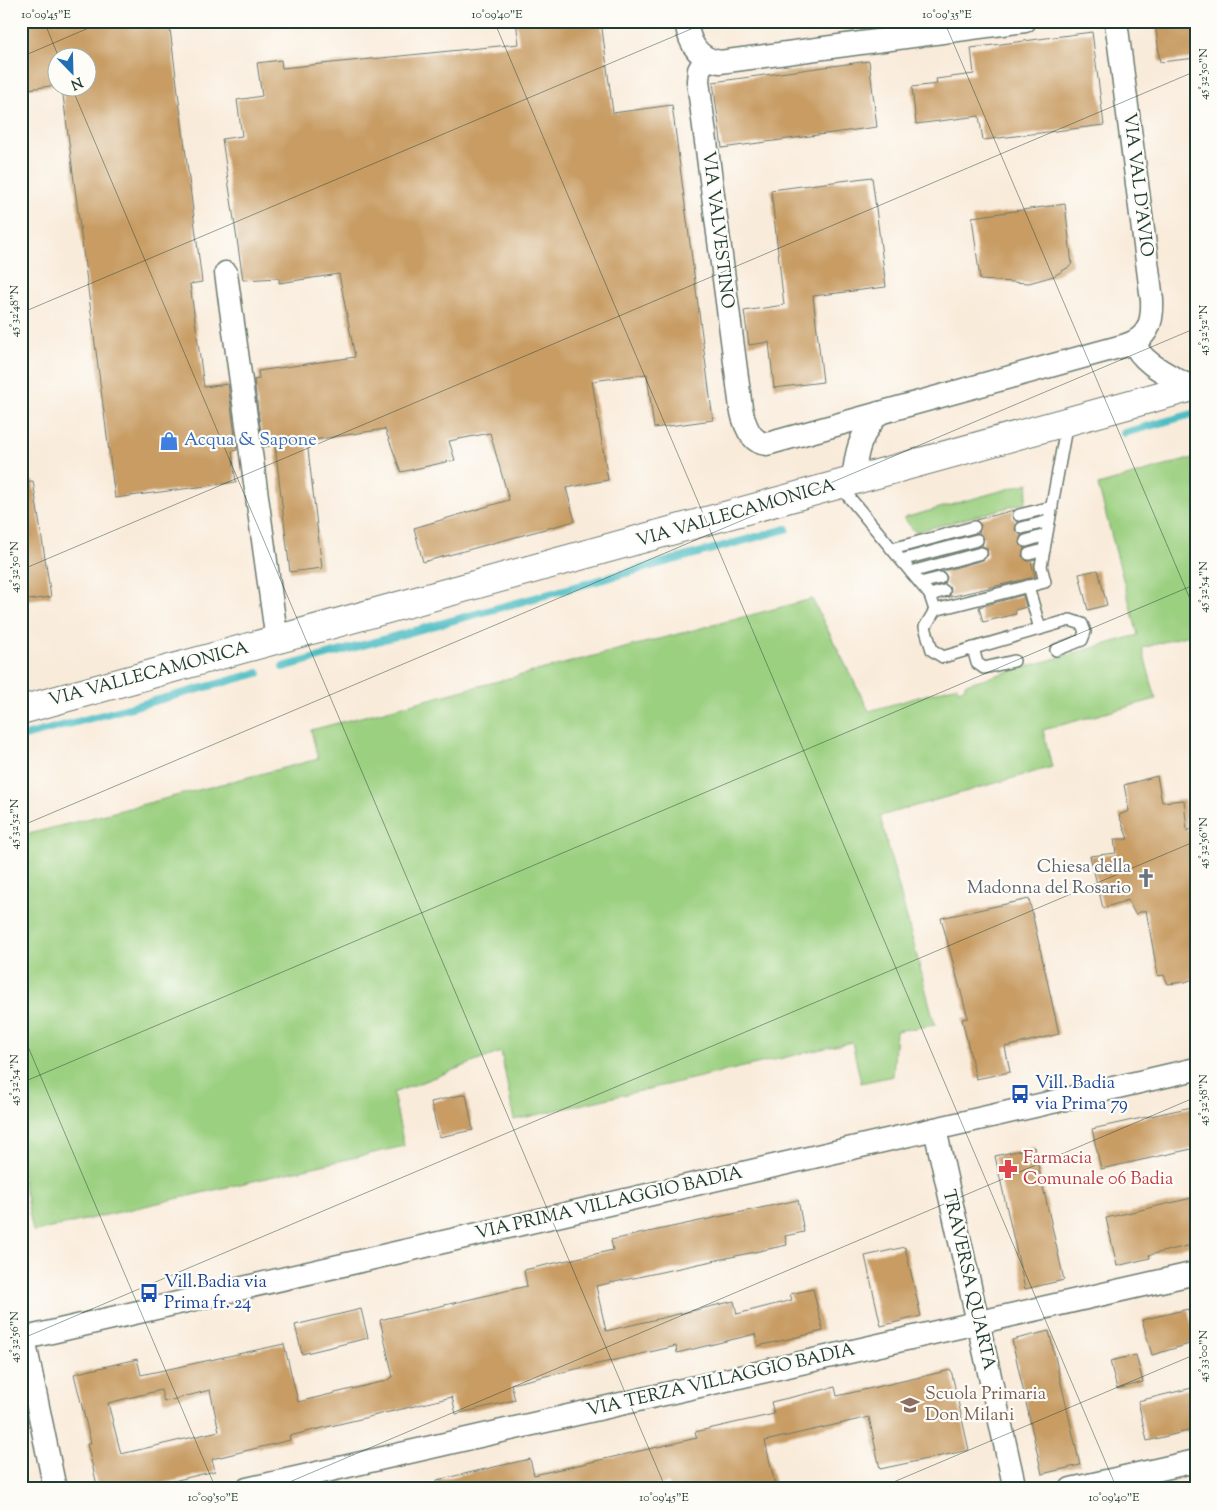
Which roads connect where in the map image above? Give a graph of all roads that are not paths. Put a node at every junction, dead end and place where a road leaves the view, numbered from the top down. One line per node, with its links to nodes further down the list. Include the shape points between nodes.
1 (686, 21): 4 (street, via 694,48)
2 (1025, 21): 4 (street, via 728,62)
3 (1116, 21): 6 (street, VIA VAL D'AVIO, via 1152,310 1148,330)
4 (706, 58): 8 (street, VIA VALVESTINO, via 699,70 698,81 746,428 758,442 767,444)
5 (226, 273): 32 (street)
6 (1134, 342): 7 (street, via 1145,359); 8 (street)
7 (1193, 387): 9 (main road, VIA VALLECAMONICA)
8 (879, 413): 10 (street, via 869,424)
9 (1067, 422): 10 (main road, VIA VALLECAMONICA); 11 (lane)
10 (846, 483): 19 (lane); 32 (main road, VIA VALLECAMONICA)
11 (1052, 507): 12 (lane); 13 (lane)
12 (1019, 515)
13 (1049, 521): 15 (lane); 16 (lane)
14 (974, 527): 19 (lane)
15 (1022, 528)
16 (1046, 535): 18 (lane); 20 (lane)
17 (977, 540): 23 (lane)
18 (1026, 541)
19 (892, 549): 23 (lane)
20 (1044, 550): 22 (lane); 27 (lane, via 1037,567 1045,582)
21 (981, 553): 24 (lane)
22 (1029, 554)
23 (901, 560): 24 (lane)
24 (911, 572): 26 (lane)
25 (940, 578): 26 (lane)
26 (920, 583): 29 (lane)
27 (1028, 586): 30 (lane); 31 (lane)
28 (944, 591): 29 (lane)
29 (930, 595): 30 (lane)
30 (934, 610): 33 (lane, via 925,627 932,650 943,657)
31 (1040, 629): 33 (lane); 34 (lane, via 1073,620 1082,624 1084,638)
32 (277, 641): 36 (main road, VIA VALLECAMONICA)
33 (973, 648): 35 (lane, via 977,663 984,668)
34 (1056, 650)
35 (1014, 661)
36 (21, 710)
37 (1196, 1069): 38 (street, VIA PRIMA VILLAGGIO BADIA)
38 (935, 1129): 40 (street, TRAVERSA QUARTA); 41 (street, VIA PRIMA VILLAGGIO BADIA)
39 (1196, 1273): 40 (street, VIA TERZA VILLAGGIO BADIA)
40 (978, 1323): 44 (street, VIA TERZA VILLAGGIO BADIA); 45 (street, TRAVERSA QUARTA)
41 (23, 1339): 43 (street)
42 (1196, 1461): 46 (street)
43 (55, 1489)
44 (247, 1489)
45 (1015, 1489)
46 (1071, 1489)

